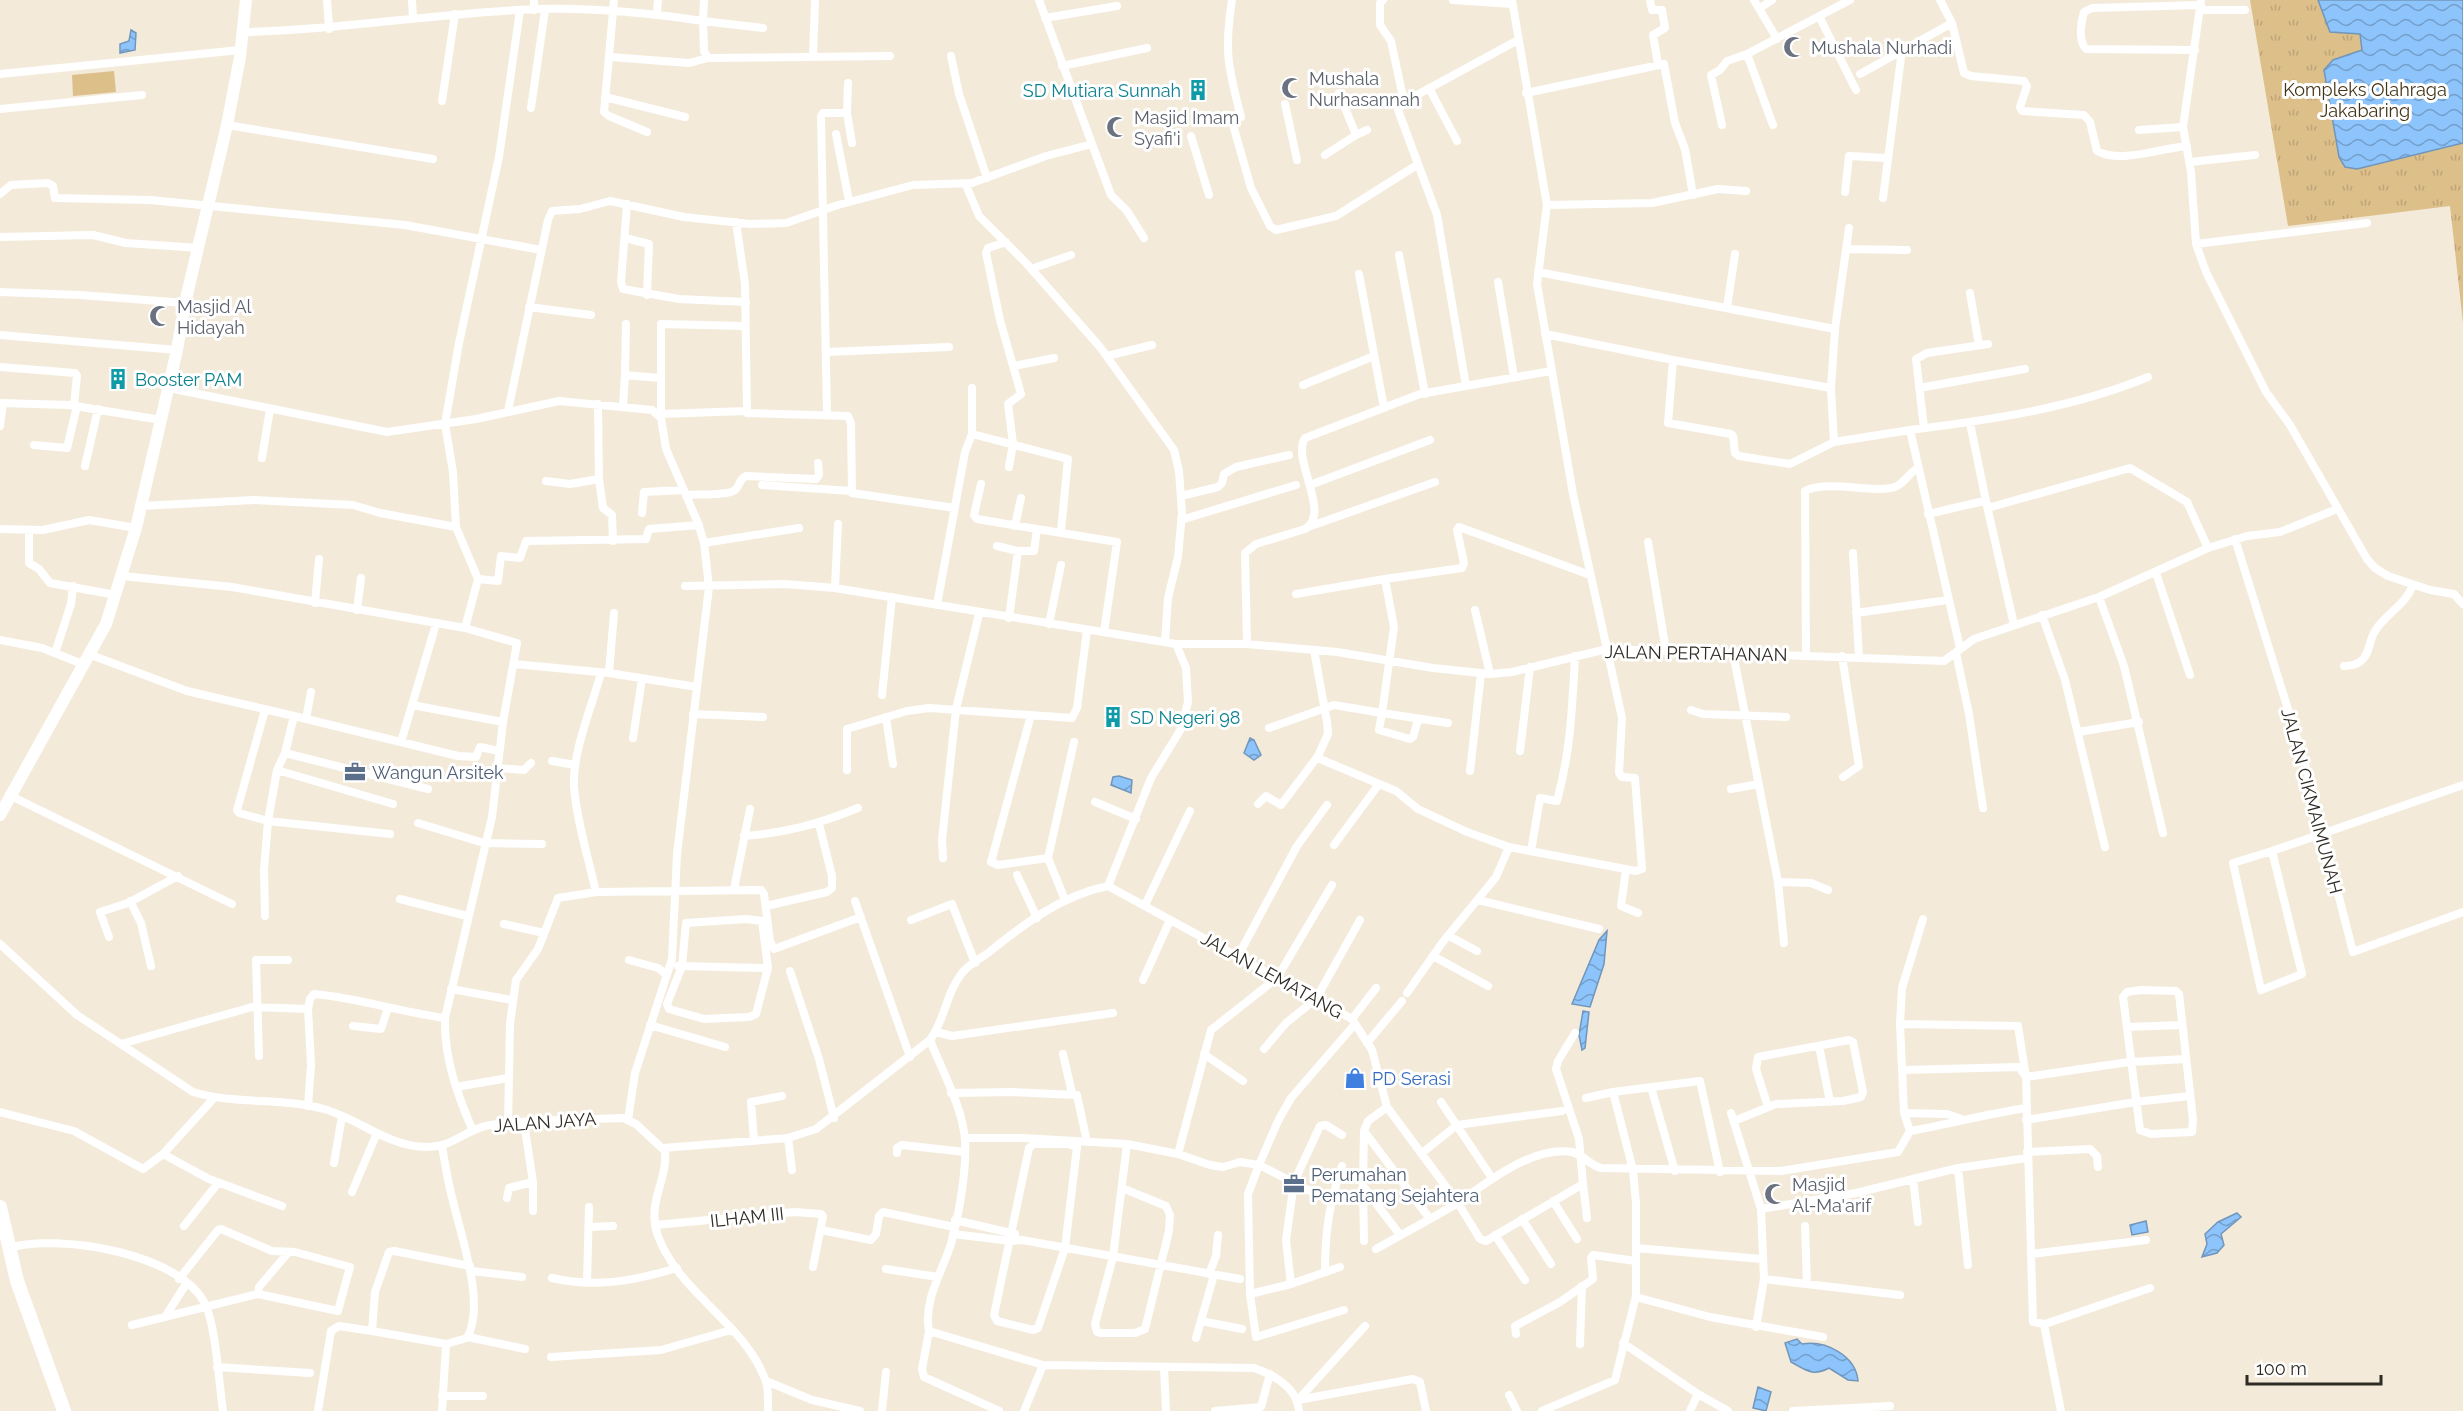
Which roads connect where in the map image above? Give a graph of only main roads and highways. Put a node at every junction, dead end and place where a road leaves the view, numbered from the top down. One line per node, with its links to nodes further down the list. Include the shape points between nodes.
1 (246, 0): 2 (main road, via 227,125 169,388 122,576 106,624 88,660)
2 (0, 815)
3 (0, 1207): 4 (highway)
4 (4, 1252): 5 (highway); 6 (highway)
5 (56, 1411)
6 (64, 1411)

